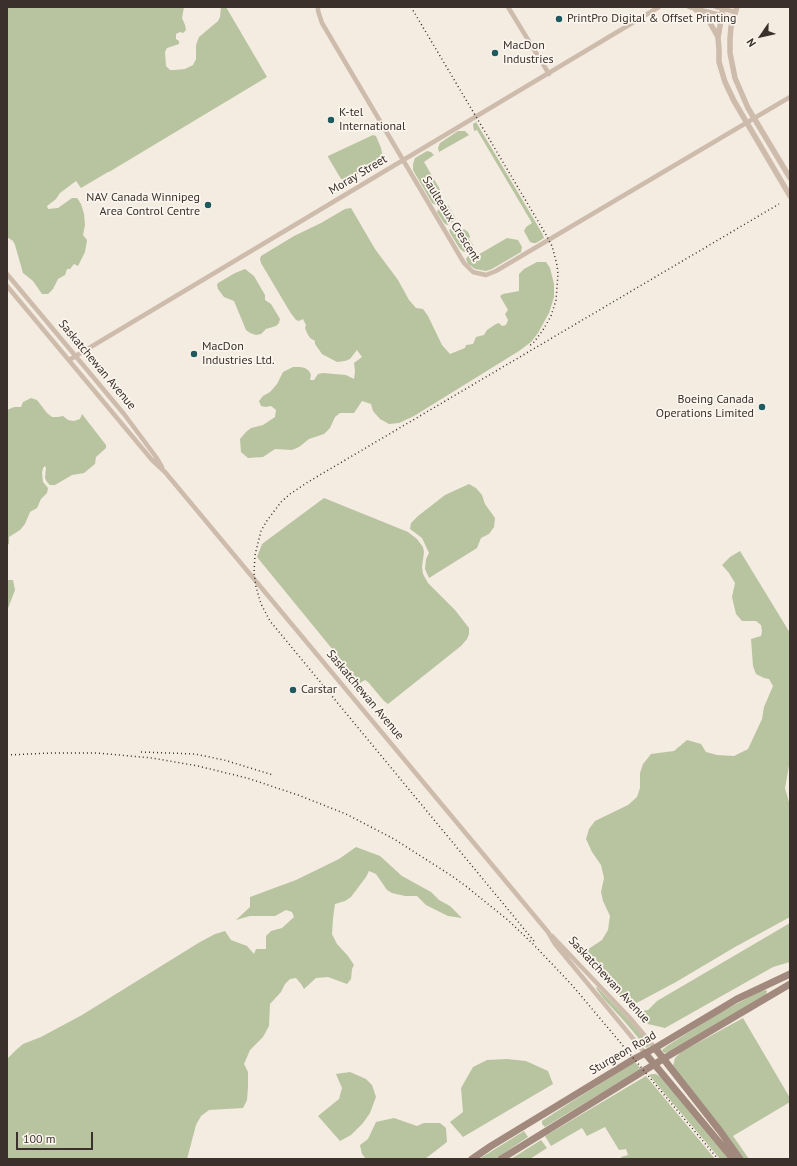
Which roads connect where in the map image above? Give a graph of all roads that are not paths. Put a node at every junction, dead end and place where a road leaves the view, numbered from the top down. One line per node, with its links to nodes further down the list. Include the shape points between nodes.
1 (318, 7): 14 (street, Saulteaux Crescent, via 322,23)
2 (508, 7): 10 (street)
3 (664, 7): 5 (street, Moray Street)
4 (716, 7): 7 (street)
5 (658, 8): 10 (street, Moray Street)
6 (692, 8): 7 (street); 9 (street, via 709,21)
7 (723, 10): 8 (street); 9 (street)
8 (735, 12): 12 (street, via 730,39 732,65 742,96)
9 (718, 38): 13 (street, via 719,62 725,82)
10 (549, 74): 14 (street, Moray Street)
11 (790, 97): 12 (street, Saulteaux Crescent)
12 (754, 118): 13 (street, Saulteaux Crescent); 15 (street)
13 (747, 123): 14 (street, Saulteaux Crescent, via 486,275 473,272 464,263); 16 (street)
14 (404, 160): 19 (street, Moray Street)
15 (790, 178)
16 (790, 196)
17 (7, 274): 19 (street, Saskatchewan Avenue)
18 (7, 286): 20 (street, Saskatchewan Avenue)
19 (75, 355): 20 (street, Moray Street); 21 (street, Saskatchewan Avenue, via 124,414)
20 (69, 360): 21 (street, Saskatchewan Avenue, via 152,460)
21 (165, 472): 22 (street, Saskatchewan Avenue)
22 (548, 932): 25 (street, Saskatchewan Avenue); 26 (street, Saskatchewan Avenue, via 555,944)
23 (790, 974): 25 (main road, Sturgeon Road, via 737,999)
24 (790, 984): 27 (main road, Sturgeon Road)
25 (655, 1048): 26 (main road, Sturgeon Road); 27 (main road, Saskatchewan Avenue)
26 (645, 1053): 28 (main road, Saskatchewan Avenue); 29 (main road, Sturgeon Road)
27 (663, 1059): 28 (main road, Sturgeon Road); 32 (main road, Saskatchewan Avenue)
28 (655, 1064): 30 (main road, Sturgeon Road); 31 (main road, Saskatchewan Avenue)
29 (472, 1159)
30 (501, 1159)
31 (733, 1159)
32 (740, 1159)

